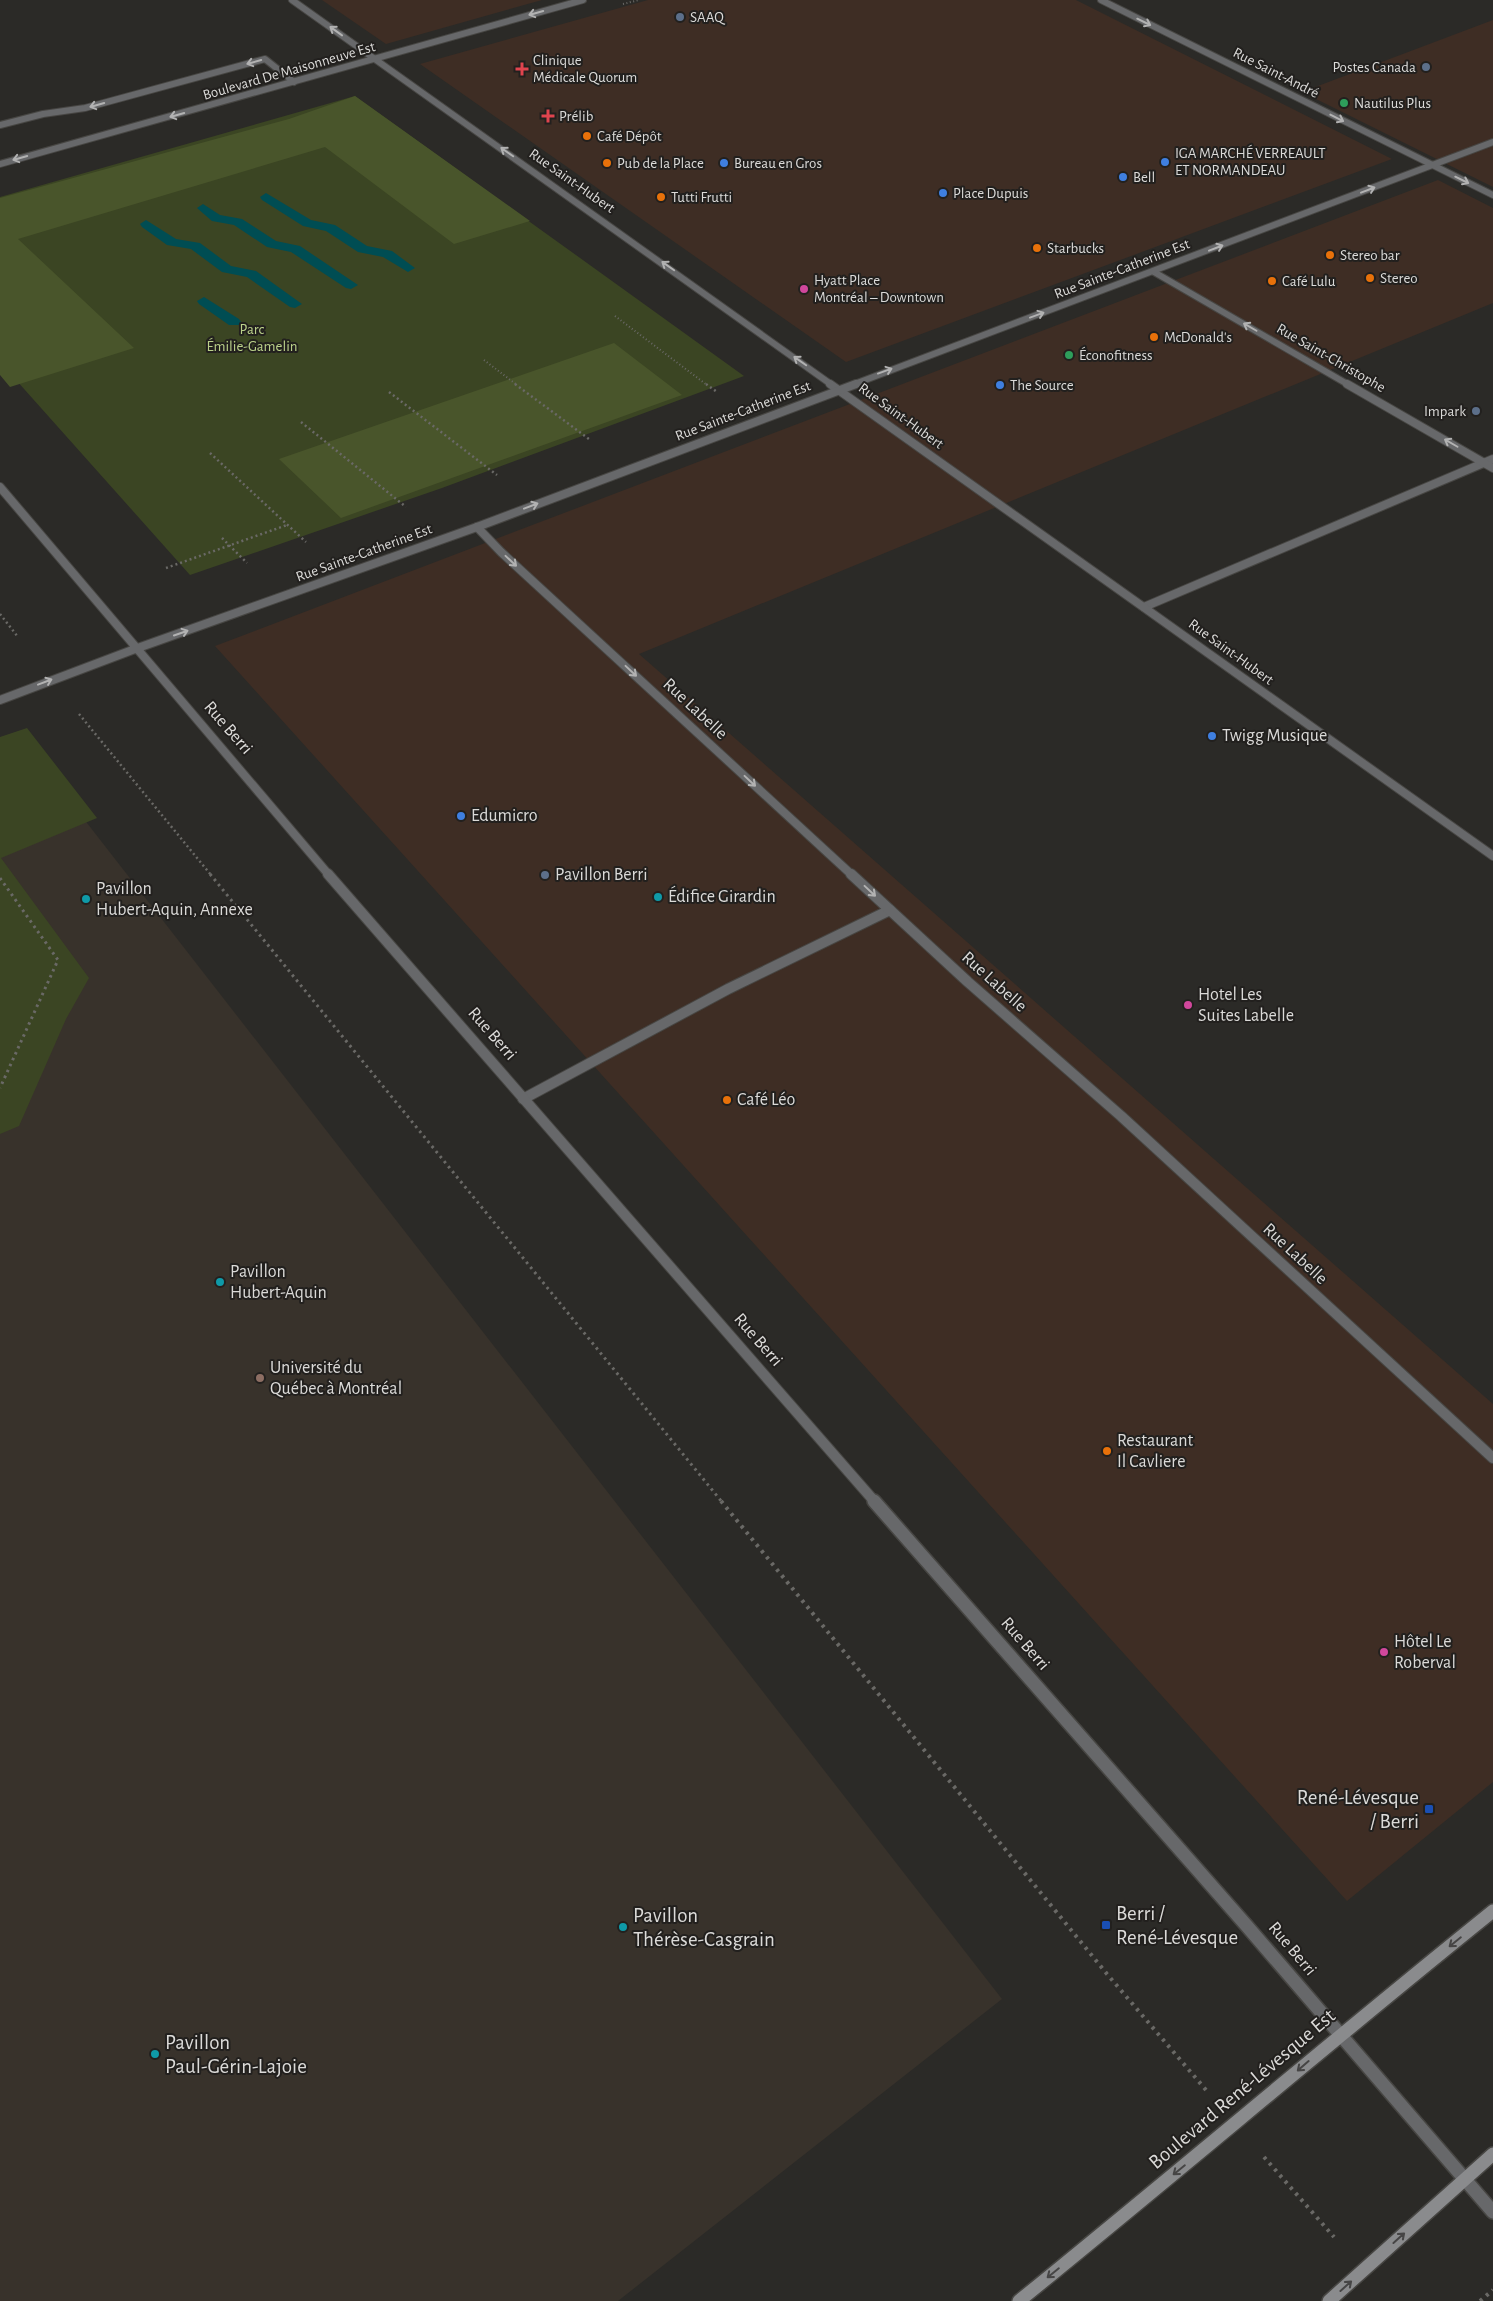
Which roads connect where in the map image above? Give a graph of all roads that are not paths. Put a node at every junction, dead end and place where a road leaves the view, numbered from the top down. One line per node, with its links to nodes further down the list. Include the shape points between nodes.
1 (292, 0): 4 (street, Rue Saint-Hubert, one-way to 1)
2 (583, 0): 4 (street, Boulevard De Maisonneuve Est, one-way to 4)
3 (1101, 0): 9 (street, Rue Saint-André, one-way to 9)
4 (376, 60): 5 (street, Boulevard De Maisonneuve Est); 12 (street, Rue Saint-Hubert, one-way to 4)
5 (294, 82): 6 (street, one-way to 6, via 265,59 85,108); 8 (street, Boulevard De Maisonneuve Est, one-way to 8)
6 (0, 125)
7 (1493, 142): 9 (street, Rue Sainte-Catherine Est)
8 (0, 164)
9 (1432, 165): 10 (street, Rue Saint-André, one-way to 10); 11 (street, Rue Sainte-Catherine Est, one-way to 9)
10 (1493, 195)
11 (1154, 272): 12 (street, Rue Sainte-Catherine Est, one-way to 11); 14 (street, Rue Saint-Christophe, one-way to 11)
12 (840, 389): 17 (street, Rue Sainte-Catherine Est, one-way to 12); 18 (street, Rue Saint-Hubert)
13 (1493, 459): 14 (street)
14 (1484, 463): 15 (street, Rue Saint-Christophe); 18 (street)
15 (1493, 468)
16 (0, 487): 19 (street, Rue Berri)
17 (477, 527): 19 (street, Rue Sainte-Catherine Est, one-way to 17); 22 (street, Rue Labelle, one-way to 22)
18 (1144, 607): 21 (street, Rue Saint-Hubert)
19 (135, 649): 20 (street, Rue Sainte-Catherine Est, one-way to 19); 23 (street, Rue Berri)
20 (0, 700)
21 (1493, 856)
22 (890, 910): 23 (street, via 719,994); 24 (street, Rue Labelle, via 1121,1116)
23 (523, 1099): 26 (street, Rue Berri)
24 (1493, 1458)
25 (1493, 1911): 26 (main road, Boulevard René-Lévesque Est, one-way to 26)
26 (1340, 2034): 28 (street, Rue Berri); 30 (main road, Boulevard René-Lévesque Est, one-way to 30)
27 (1493, 2154): 28 (main road)
28 (1464, 2178): 29 (street, Rue Berri); 31 (main road, one-way to 28)
29 (1493, 2212)
30 (1019, 2301)
31 (1329, 2301)

